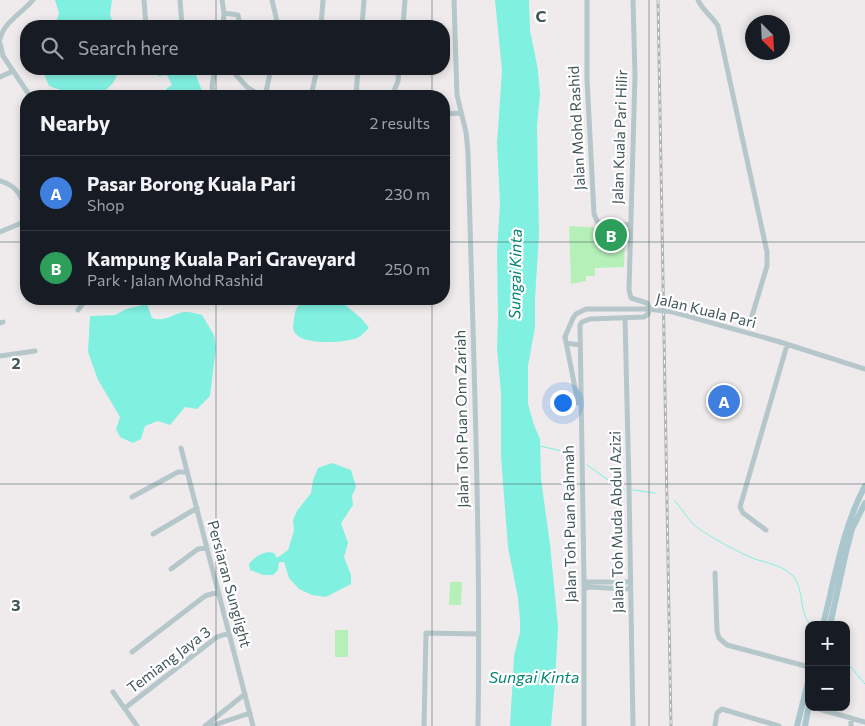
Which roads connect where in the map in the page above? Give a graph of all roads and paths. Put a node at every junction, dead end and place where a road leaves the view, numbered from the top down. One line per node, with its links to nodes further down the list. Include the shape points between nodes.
1 (33, 0): 22 (street, via 7,24)
2 (144, 0): 14 (street)
3 (180, 0): 15 (street)
4 (222, 0): 13 (street)
5 (272, 0): 18 (street)
6 (323, 0): 19 (street)
7 (364, 0): 20 (street)
8 (405, 0): 21 (street)
9 (454, 0): 38 (street, Jalan Toh Puan Onn Zariah, via 457,94)
10 (587, 0): 43 (street, Jalan Mohd Rashid, via 587,79 594,214 601,223)
11 (633, 0): 43 (street, Jalan Kuala Pari Hilir, via 635,75)
12 (698, 0): 49 (street, via 718,26 767,252 767,266)
13 (224, 13): 16 (street); 17 (street, via 238,15)
14 (146, 20)
15 (182, 20)
16 (223, 20)
17 (239, 20)
18 (277, 20)
19 (321, 20)
20 (362, 20)
21 (403, 20)
22 (0, 41): 23 (street)
23 (13, 71): 30 (street); 31 (street)
24 (214, 75): 32 (street)
25 (236, 75): 33 (street)
26 (269, 75): 34 (street)
27 (316, 75): 35 (street)
28 (358, 75): 36 (street)
29 (399, 75): 37 (street)
30 (0, 76)
31 (26, 90)
32 (212, 90)
33 (252, 90)
34 (265, 90)
35 (312, 90)
36 (356, 90)
37 (395, 90)
38 (461, 113): 39 (street); 77 (street, Jalan Toh Puan Onn Zariah, via 468,152)
39 (450, 114)
40 (0, 181): 41 (street)
41 (20, 194)
42 (20, 224): 44 (street)
43 (630, 225): 47 (street, Jalan Kuala Pari Hilir, via 629,294 634,300 647,303 650,309 644,317)
44 (0, 232)
45 (82, 305): 46 (street)
46 (78, 310)
47 (625, 318): 48 (street, Jalan Kuala Pari Hilir); 69 (street, Jalan Toh Muda Abdul Azizi)
48 (582, 322): 51 (street, Jalan Toh Puan Rahmah)
49 (749, 326)
50 (566, 343): 51 (street); 52 (street, Jalan Kuala Pari, bridge, via 569,324 576,314 593,308 673,312); 56 (street, Jalan Kuala Pari)
51 (580, 345): 56 (street, Jalan Toh Puan Rahmah)
52 (787, 345): 55 (street, Jalan Kuala Pari); 63 (street, via 740,507 743,513)
53 (35, 351): 54 (street)
54 (0, 356)
55 (865, 367)
56 (580, 416): 68 (street, Jalan Toh Puan Rahmah)
57 (181, 448): 58 (street, Persiaran Sunglight)
58 (187, 472): 60 (street, via 178,472); 62 (street, Persiaran Sunglight)
59 (865, 486): 74 (main road, via 843,540)
60 (132, 497)
61 (865, 503): 75 (main road, via 852,529)
62 (197, 508): 64 (street); 65 (street, Persiaran Sunglight)
63 (766, 530)
64 (153, 534)
65 (207, 548): 66 (street, via 198,549); 73 (street, Persiaran Sunglight)
66 (171, 569)
67 (715, 573): 79 (street, via 717,631 722,642)
68 (584, 581): 70 (street); 72 (street, Jalan Toh Puan Rahmah)
69 (630, 582): 70 (street); 71 (street, Jalan Toh Muda Abdul Azizi)
70 (621, 586): 71 (street); 72 (street, via 587,587)
71 (630, 589): 96 (street, Jalan Toh Muda Abdul Azizi)
72 (584, 590): 95 (street, Jalan Toh Puan Rahmah)
73 (218, 592): 76 (street, Persiaran Sunglight); 78 (street, via 205,596)
74 (823, 621)
75 (831, 621)
76 (229, 633): 81 (street, Persiaran Sunglight); 83 (street, Temiang Jaya 3, via 217,637)
77 (479, 634): 93 (street, via 426,633); 94 (street, Jalan Toh Puan Onn Zariah)
78 (132, 652)
79 (805, 666)
80 (112, 692): 83 (street)
81 (245, 694): 86 (street, Persiaran Sunglight); 90 (street)
82 (805, 694): 99 (main road)
83 (125, 708): 89 (street)
84 (808, 711): 100 (main road)
85 (826, 711): 87 (street)
86 (250, 713): 91 (street); 92 (street, Persiaran Sunglight)
87 (851, 718): 88 (street); 101 (street)
88 (865, 722)
89 (137, 726)
90 (205, 726)
91 (211, 726)
92 (253, 726)
93 (424, 726)
94 (478, 726)
95 (584, 726)
96 (633, 726)
97 (715, 726): 98 (street, via 717,713 722,709)
98 (779, 726)
99 (797, 726)
100 (805, 726)
101 (850, 726)

